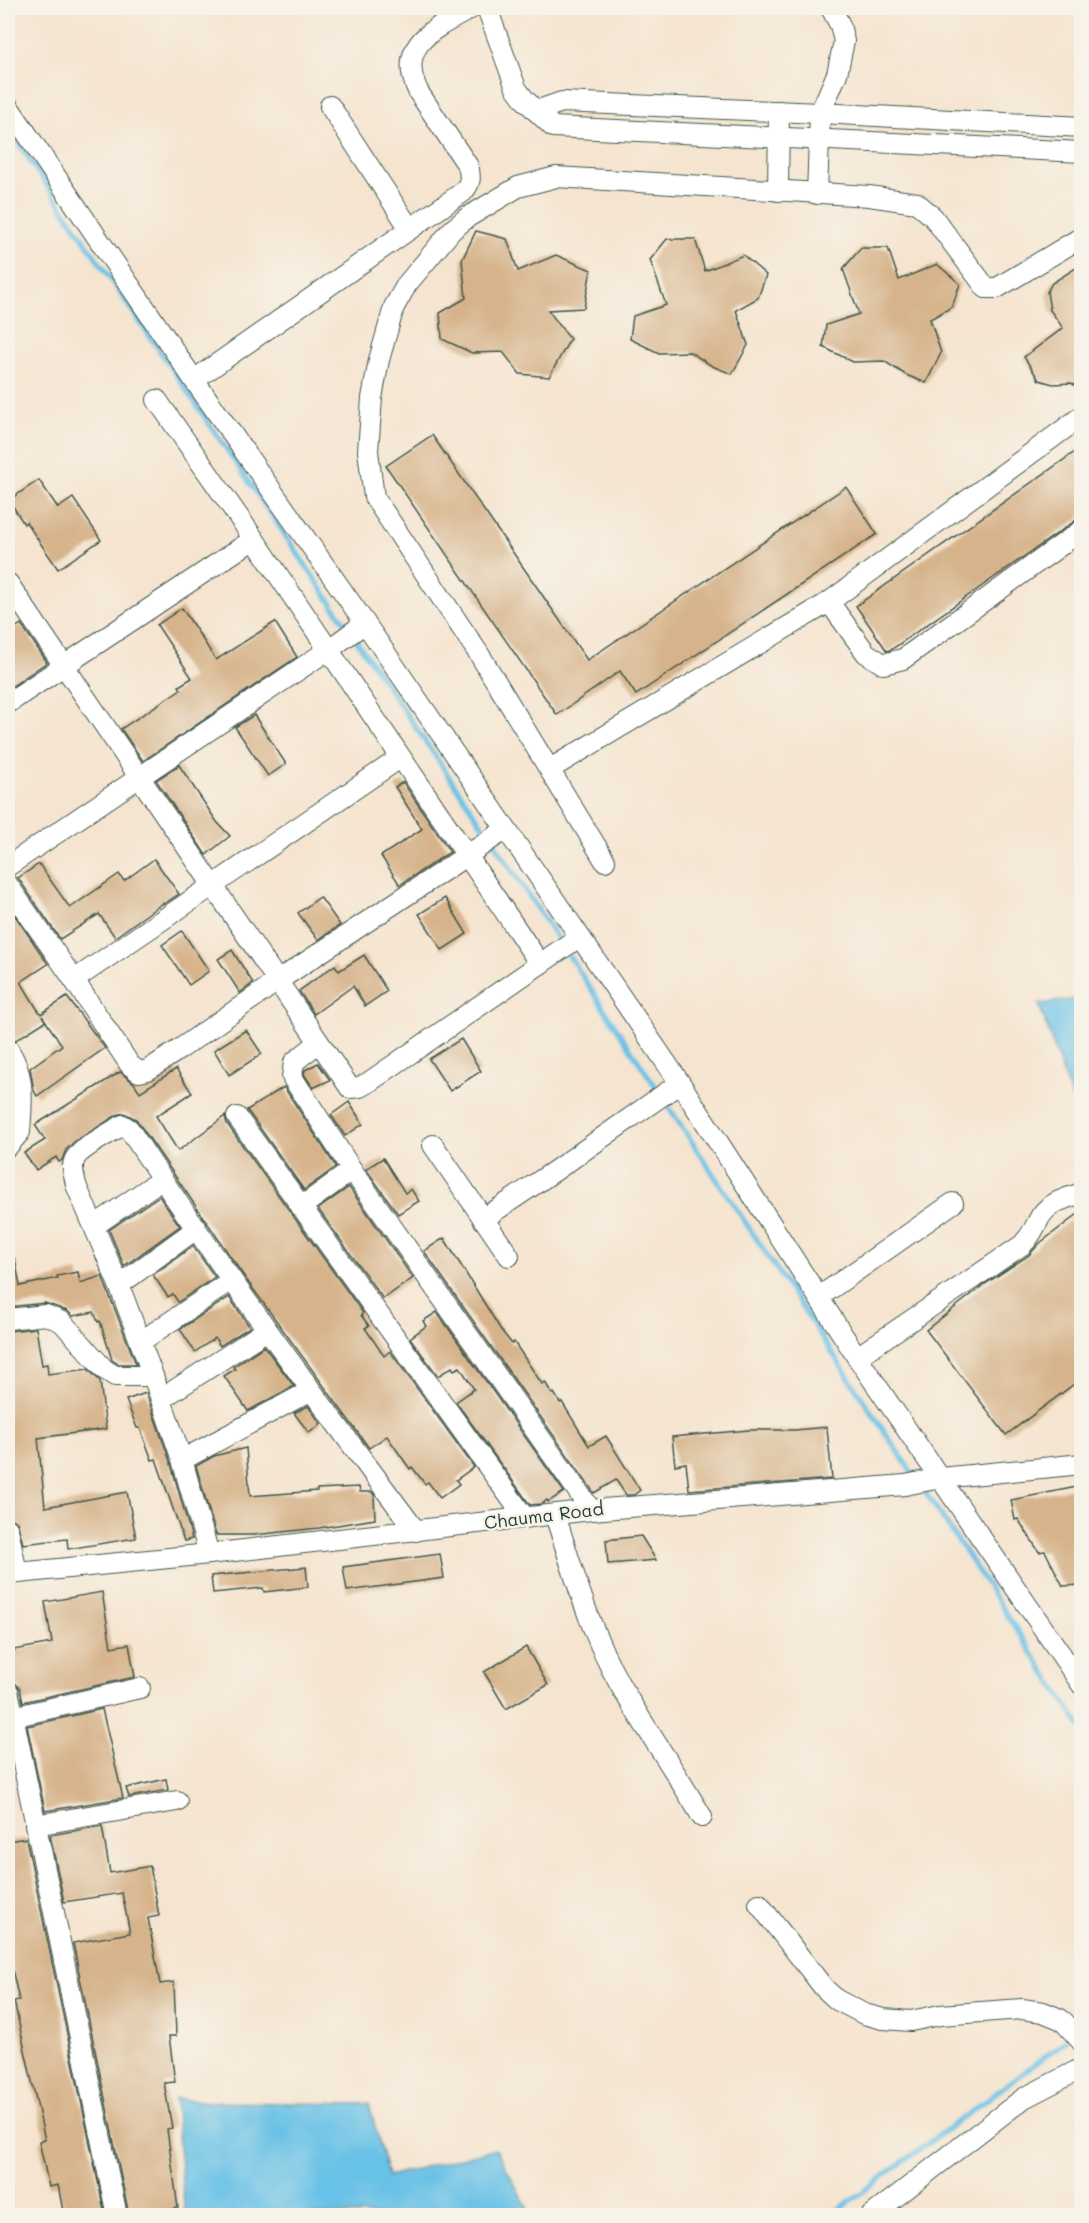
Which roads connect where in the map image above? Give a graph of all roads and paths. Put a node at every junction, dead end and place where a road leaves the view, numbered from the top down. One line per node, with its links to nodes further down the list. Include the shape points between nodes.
1 (472, 8): 15 (street, via 423,38 411,67 419,93 468,166 469,186)
2 (487, 8): 6 (street, via 516,88)
3 (831, 8): 8 (street, via 844,41 837,74)
4 (8, 106): 17 (street)
5 (330, 106): 15 (street)
6 (536, 111): 7 (street, via 562,102); 10 (street, via 553,127)
7 (779, 111): 8 (street); 10 (street)
8 (820, 113): 9 (street); 11 (street)
9 (1082, 127)
10 (780, 139): 11 (street); 13 (street)
11 (819, 141): 12 (street); 14 (street)
12 (1082, 152)
13 (778, 191): 14 (street); 29 (street, via 556,177 537,181 518,187 468,216 407,284 394,307 372,398 368,451 374,497 447,604)
14 (817, 195): 16 (street, via 869,196 917,203 933,217 986,288 997,288)
15 (410, 228): 17 (street)
16 (1082, 237)
17 (194, 380): 24 (street)
18 (157, 400): 21 (street)
19 (1082, 416): 23 (street)
20 (1082, 530): 23 (street, via 903,659 883,664 866,653)
21 (254, 539): 25 (street); 26 (street)
22 (8, 583): 26 (street)
23 (829, 602): 29 (street)
24 (356, 630): 25 (street); 31 (street)
25 (328, 650): 28 (street); 30 (street)
26 (63, 666): 27 (street); 30 (street)
27 (8, 703)
28 (400, 758): 32 (street); 36 (street)
29 (550, 770): 33 (street)
30 (139, 778): 34 (street); 36 (street)
31 (505, 830): 32 (street); 37 (street)
32 (467, 856): 38 (street); 40 (street)
33 (605, 861)
34 (8, 866)
35 (8, 885): 39 (street)
36 (212, 886): 39 (street); 40 (street)
37 (579, 937): 38 (street); 43 (street)
38 (540, 964): 41 (street, via 360,1087 350,1088)
39 (74, 980): 40 (street, via 130,1065 139,1072 180,1049)
40 (276, 982): 41 (street)
41 (318, 1043): 48 (street, via 294,1062 292,1077)
42 (8, 1049): 44 (street, via 20,1072)
43 (680, 1083): 53 (street); 59 (street)
44 (15, 1087): 47 (street, via 20,1132)
45 (237, 1117): 52 (street)
46 (433, 1145): 53 (street)
47 (8, 1146)
48 (352, 1170): 52 (street); 70 (street)
49 (162, 1179): 54 (street); 54 (street, via 123,1125 84,1150 74,1158 73,1167 76,1185); 55 (street)
50 (1082, 1193): 63 (street, via 1053,1203 1022,1245)
51 (953, 1203): 59 (street)
52 (301, 1208): 72 (street)
53 (483, 1219): 56 (street)
54 (94, 1226): 58 (street)
55 (196, 1229): 57 (street); 58 (street)
56 (509, 1256)
57 (232, 1280): 61 (street); 62 (street)
58 (119, 1285): 62 (street)
59 (819, 1297): 63 (street)
60 (8, 1319): 64 (street, via 46,1315 62,1322 115,1376)
61 (267, 1330): 65 (street); 66 (street)
62 (140, 1342): 64 (street)
63 (857, 1357): 69 (street)
64 (153, 1376): 66 (street)
65 (310, 1391): 67 (street); 74 (street)
66 (161, 1399): 67 (street)
67 (182, 1460): 75 (street)
68 (1082, 1464): 69 (street, Chauma Road)
69 (935, 1479): 70 (street, Chauma Road, via 905,1485); 77 (street)
70 (591, 1510): 71 (street, Chauma Road)
71 (555, 1515): 72 (street, Chauma Road); 82 (street, via 586,1611 620,1685)
72 (525, 1518): 74 (street, Chauma Road)
73 (8, 1529): 76 (street)
74 (416, 1531): 75 (street, Chauma Road)
75 (209, 1554): 76 (street, Chauma Road)
76 (12, 1573)
77 (1082, 1685)
78 (140, 1688): 80 (street)
79 (8, 1691): 80 (street)
80 (12, 1717): 83 (street)
81 (177, 1801): 83 (street)
82 (702, 1817)
83 (35, 1825): 87 (street)
84 (759, 1904): 85 (street, via 824,1988 864,2014 911,2021 1022,2008 1065,2022)
85 (1082, 2042)
86 (1082, 2068): 88 (street, via 1024,2098)
87 (117, 2216)
88 (871, 2216)

